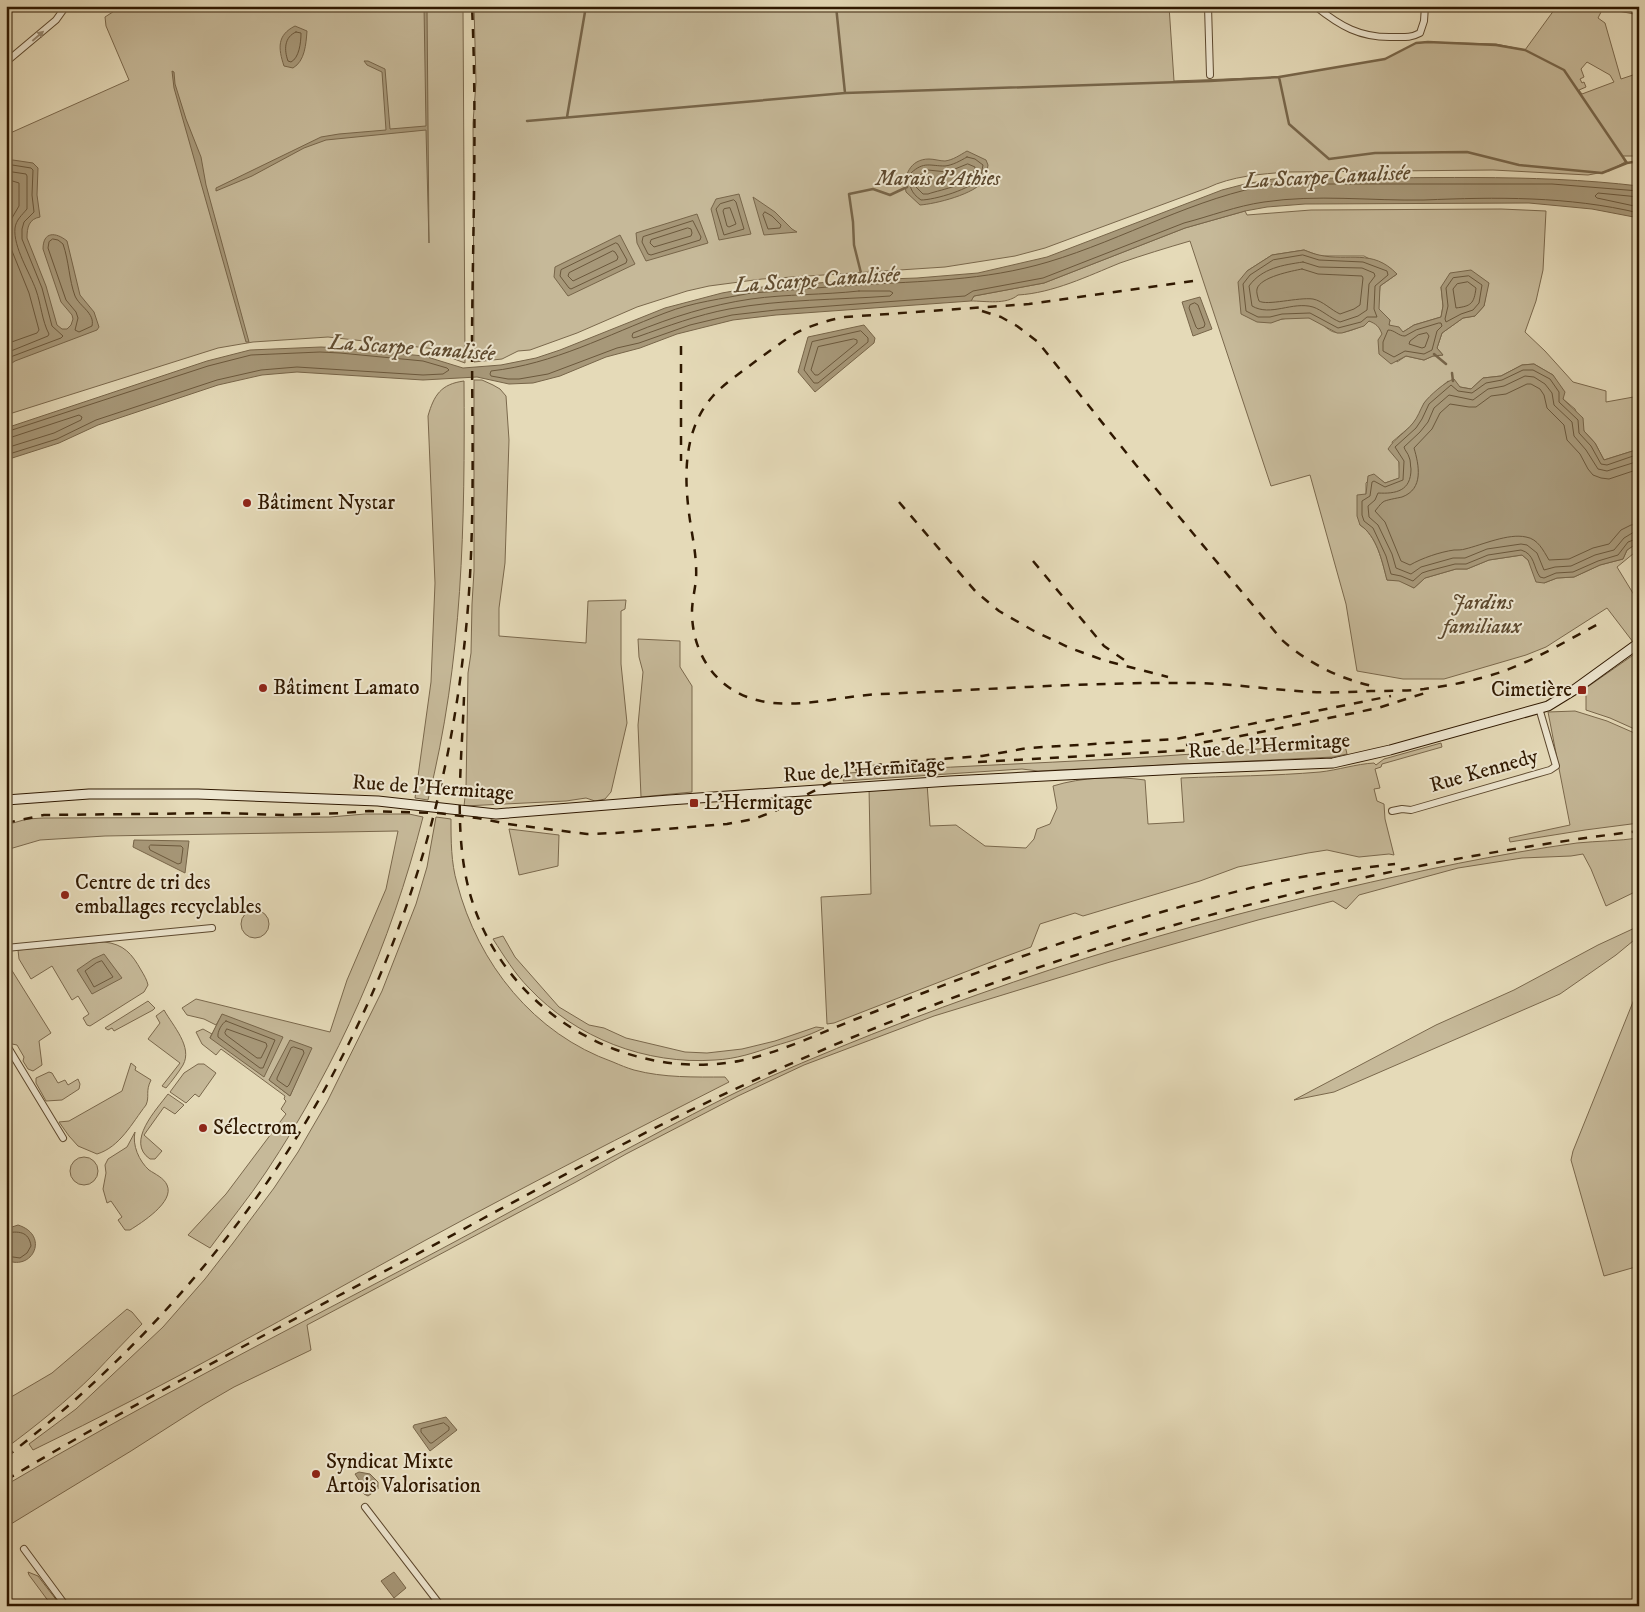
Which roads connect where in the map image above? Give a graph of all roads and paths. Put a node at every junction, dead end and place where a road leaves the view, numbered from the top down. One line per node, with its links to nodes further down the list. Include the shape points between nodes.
1 (66, 6): 5 (street, one-way to 1, via 56,20)
2 (1208, 6): 6 (street)
3 (1315, 6): 4 (street, via 1344,27 1380,38 1420,34)
4 (1425, 6)
5 (6, 62)
6 (1210, 75)
7 (1639, 643): 8 (street, Rue de l'Hermitage, via 1566,696)
8 (1539, 708): 9 (street, Rue de l'Hermitage, via 1333,763 950,781 496,814 378,801 198,794 89,794); 10 (street, Rue Kennedy, via 1556,766 1410,810)
9 (6, 800)
10 (1392, 811)
11 (212, 928): 12 (street)
12 (6, 948)
13 (6, 1044): 14 (street)
14 (63, 1138)
15 (365, 1507): 18 (street)
16 (24, 1549): 17 (street)
17 (66, 1606)
18 (441, 1606)

